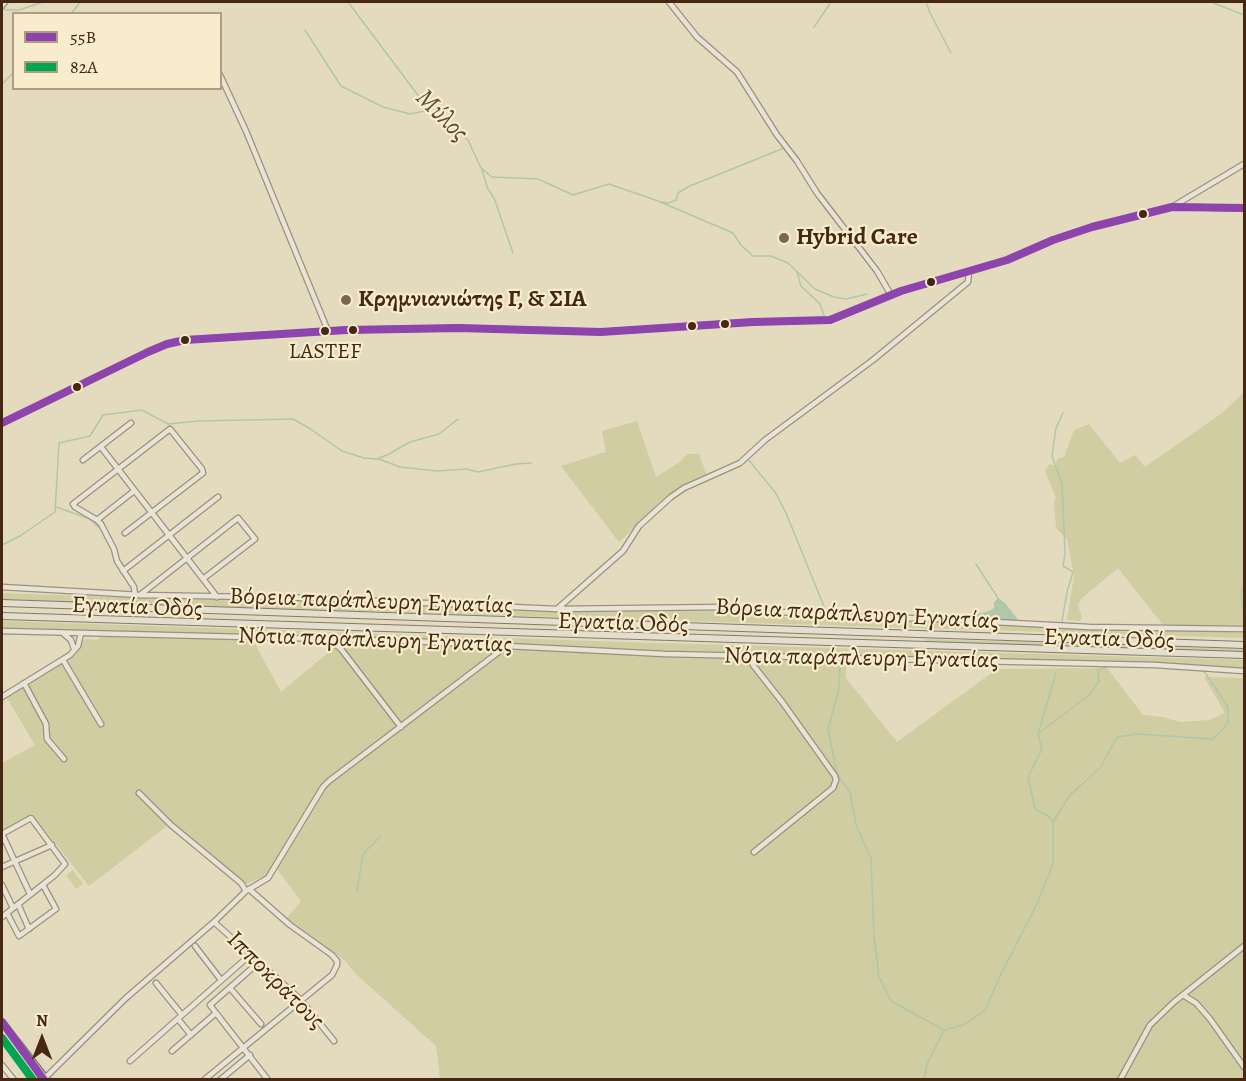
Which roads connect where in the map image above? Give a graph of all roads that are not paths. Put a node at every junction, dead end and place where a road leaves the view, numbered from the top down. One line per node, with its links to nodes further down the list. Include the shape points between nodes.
1 (5, 2): 3 (street)
2 (669, 2): 11 (street, via 697,37 737,72 771,127)
3 (2, 6)
4 (222, 79): 12 (street)
5 (1245, 165): 6 (street)
6 (1184, 200): 7 (street); 8 (street)
7 (1172, 207): 8 (street); 10 (street, via 1085,229)
8 (1185, 208): 9 (street)
9 (1245, 208)
10 (969, 272): 11 (street); 31 (street, via 968,282 740,463 684,488 671,498 639,526 623,551)
11 (891, 295): 12 (street, via 820,321 601,332 459,328)
12 (328, 331): 13 (street, via 167,344)
13 (2, 423)
14 (131, 423): 15 (street)
15 (101, 447): 16 (street); 17 (street)
16 (83, 460)
17 (117, 468): 18 (street); 20 (street, via 170,429 202,469 203,473); 21 (street, via 74,502 75,507)
18 (134, 491): 20 (street); 21 (street)
19 (218, 497): 23 (street)
20 (151, 512): 22 (street); 23 (street)
21 (97, 520): 25 (street)
22 (125, 533)
23 (169, 535): 24 (street); 25 (street)
24 (186, 557): 26 (street); 26 (street, via 237,518 255,539); 28 (street)
25 (123, 571): 28 (street)
26 (203, 579): 29 (street)
27 (2, 587): 28 (street, Βόρεια παράπλευρη Εγνατίας)
28 (138, 595): 29 (street, Βόρεια παράπλευρη Εγνατίας)
29 (217, 597): 31 (street, Βόρεια παράπλευρη Εγνατίας)
30 (2, 603): 39 (highway, Εγνατία Οδός)
31 (557, 609): 33 (street, Βόρεια παράπλευρη Εγνατίας, via 722,607 830,616)
32 (2, 616): 42 (highway, Εγνατία Οδός)
33 (1245, 629)
34 (2, 632): 35 (street)
35 (61, 633): 36 (street, Νότια παράπλευρη Εγνατίας); 40 (street, via 71,640)
36 (81, 633): 37 (street, Νότια παράπλευρη Εγνατίας); 40 (street)
37 (329, 639): 38 (street, Νότια παράπλευρη Εγνατίας); 48 (street)
38 (504, 645): 41 (street, Νότια παράπλευρη Εγνατίας); 48 (street)
39 (1245, 645)
40 (74, 650): 43 (street)
41 (751, 656): 44 (street, Νότια παράπλευρη Εγνατίας); 53 (street, via 753,665 836,780 833,788)
42 (1245, 656)
43 (63, 660): 45 (street); 47 (street)
44 (1245, 670)
45 (24, 683): 46 (street); 49 (street, via 46,724 47,739)
46 (2, 697)
47 (101, 724)
48 (400, 727): 58 (street, via 323,787 268,878)
49 (64, 759)
50 (139, 793): 58 (street)
51 (2, 834): 52 (street, via 31,818); 54 (street)
52 (52, 845): 54 (street); 57 (street, via 65,864)
53 (754, 852)
54 (15, 862): 55 (street); 59 (street)
55 (2, 867)
56 (2, 885): 61 (street)
57 (43, 885): 59 (street); 65 (street, via 56,909)
58 (248, 890): 64 (street); 75 (street, via 337,961 332,975)
59 (30, 894): 60 (street)
60 (18, 904): 61 (street); 65 (street)
61 (13, 908): 62 (street)
62 (7, 913): 63 (street); 65 (street, via 19,936)
63 (2, 917)
64 (214, 922): 68 (street, Ιπποκράτους); 90 (street, via 126,998)
65 (29, 929)
66 (195, 946): 70 (street)
67 (1245, 946): 73 (street)
68 (250, 955): 69 (street, Ιπποκράτους); 70 (street)
69 (258, 963): 72 (street); 75 (street, Ιπποκράτους)
70 (221, 980): 74 (street)
71 (156, 983): 78 (street)
72 (230, 988): 76 (street); 80 (street)
73 (1183, 995): 88 (street, via 1210,1019); 96 (street, via 1150,1025)
74 (203, 997): 76 (street); 78 (street)
75 (300, 999): 82 (street, Ιπποκράτους); 83 (street)
76 (210, 1005): 77 (street)
77 (216, 1013): 81 (street); 83 (street)
78 (180, 1017): 81 (street); 86 (street)
79 (2, 1022): 90 (main road)
80 (261, 1024)
81 (191, 1035): 84 (street)
82 (334, 1041)
83 (243, 1047): 85 (street); 92 (street)
84 (172, 1051)
85 (250, 1055): 89 (street); 95 (street)
86 (130, 1061)
87 (2, 1065): 91 (street)
88 (1245, 1067)
89 (226, 1075): 93 (street); 94 (street)
90 (44, 1079)
91 (14, 1080)
92 (204, 1080)
93 (220, 1080)
94 (230, 1080)
95 (268, 1080)
96 (1120, 1080)

